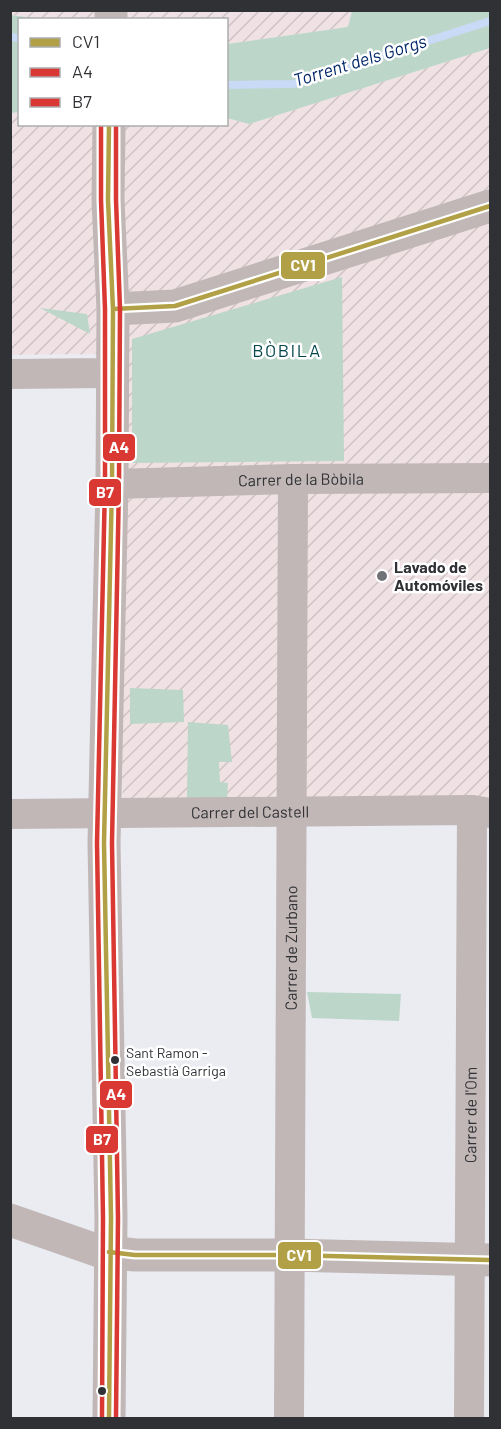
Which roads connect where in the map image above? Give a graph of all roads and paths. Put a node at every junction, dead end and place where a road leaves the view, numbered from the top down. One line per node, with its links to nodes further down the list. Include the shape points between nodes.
1 (109, 126): 3 (street, via 108,200)
2 (490, 206): 3 (street, via 175,306)
3 (121, 309): 4 (street)
4 (113, 367): 5 (street, via 105,373); 8 (street)
5 (10, 374)
6 (490, 478): 7 (street, Carrer de la Bòbila)
7 (293, 479): 8 (street, Carrer de la Bòbila); 11 (street, Carrer de Zurbano)
8 (112, 484): 10 (street)
9 (481, 811): 11 (street, Carrer del Castell); 16 (street, Carrer de l'Om)
10 (104, 812): 11 (street, Carrer del Castell); 12 (street, Carrer del Castell); 14 (street)
11 (292, 812): 15 (street, Carrer de Zurbano)
12 (10, 814)
13 (10, 1220): 14 (street)
14 (110, 1252): 15 (street); 17 (street)
15 (288, 1255): 16 (street); 18 (street, Carrer de Zurbano)
16 (480, 1260): 19 (street, Carrer de l'Om)
17 (107, 1418)
18 (289, 1419)
19 (469, 1419)

